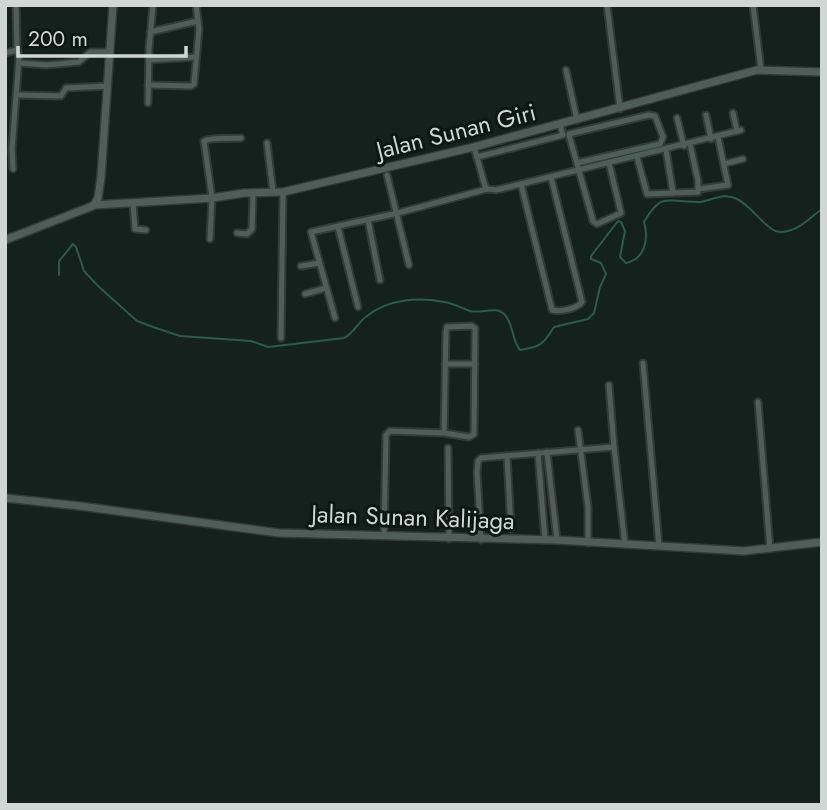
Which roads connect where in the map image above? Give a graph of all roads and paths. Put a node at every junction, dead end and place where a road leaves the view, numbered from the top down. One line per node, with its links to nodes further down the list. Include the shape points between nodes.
1 (16, 5): 9 (street)
2 (113, 5): 11 (street)
3 (153, 5): 8 (street)
4 (196, 5): 7 (street)
5 (607, 5): 22 (street)
6 (753, 5): 16 (street)
7 (198, 21): 8 (street); 12 (street)
8 (150, 32): 13 (street)
9 (17, 50): 10 (street); 14 (street)
10 (5, 52)
11 (109, 52): 14 (street, via 90,52 79,62); 19 (street)
12 (196, 57): 13 (street); 18 (street, via 193,85)
13 (149, 60): 18 (street)
14 (19, 63): 20 (street)
15 (566, 70): 28 (street)
16 (761, 70): 17 (street, Jalan Sunan Giri); 22 (street, Jalan Sunan Giri)
17 (822, 72)
18 (148, 85): 21 (street)
19 (108, 86): 20 (street, via 66,88 61,96); 55 (street, via 102,177)
20 (18, 95): 26 (street)
21 (148, 103)
22 (620, 109): 28 (street, Jalan Sunan Giri)
23 (733, 113): 31 (street, via 739,130)
24 (5, 115): 26 (street)
25 (706, 115): 31 (street)
26 (15, 116): 42 (street)
27 (677, 118): 33 (street)
28 (577, 120): 29 (street, Jalan Sunan Giri)
29 (560, 125): 34 (street, Jalan Sunan Giri); 36 (street, via 563,135)
30 (242, 138): 53 (street, via 204,141)
31 (715, 138): 33 (street); 41 (street)
32 (267, 143): 49 (street)
33 (687, 145): 35 (street); 48 (street)
34 (474, 147): 36 (street); 50 (street, Jalan Sunan Giri)
35 (666, 150): 37 (street); 51 (street)
36 (477, 157): 47 (street)
37 (637, 157): 40 (street); 51 (street, via 647,194)
38 (743, 159): 41 (street)
39 (577, 163): 39 (street, via 570,134 649,115 657,119 660,144); 43 (street)
40 (609, 163): 43 (street); 43 (street, via 621,213 600,224 593,221)
41 (724, 164): 48 (street, via 726,187)
42 (13, 169)
43 (580, 170): 45 (street)
44 (387, 175): 56 (street)
45 (551, 177): 46 (street); 46 (street, via 580,293 579,306 552,310)
46 (521, 184): 47 (street)
47 (487, 189): 56 (street)
48 (699, 189): 51 (street)
49 (273, 192): 50 (street, Jalan Sunan Giri); 52 (street, Jalan Sunan Giri)
50 (283, 192): 71 (street)
51 (673, 193)
52 (253, 194): 53 (street, Jalan Sunan Giri); 60 (street, via 252,229)
53 (212, 198): 54 (street, Jalan Sunan Giri); 61 (street)
54 (133, 203): 55 (street, Jalan Sunan Giri); 59 (street, via 135,229)
55 (94, 205): 62 (street, Jalan Sunan Giri)
56 (398, 214): 57 (street); 64 (street)
57 (368, 220): 58 (street); 66 (street)
58 (338, 227): 63 (street, via 311,232); 69 (street)
59 (146, 230)
60 (237, 233)
61 (210, 239)
62 (5, 240)
63 (319, 263): 65 (street); 67 (street)
64 (409, 265)
65 (301, 266)
66 (380, 280)
67 (326, 288): 68 (street); 70 (street)
68 (305, 294)
69 (358, 307)
70 (335, 318)
71 (281, 338)
72 (643, 363): 99 (street)
73 (475, 364): 74 (street); 74 (street, via 475,328 452,326 446,332); 78 (street, via 474,434)
74 (445, 365): 78 (street)
75 (610, 385): 79 (street)
76 (758, 402): 100 (street)
77 (578, 430): 81 (street)
78 (444, 433): 91 (street, via 390,431 386,435)
79 (614, 447): 81 (street); 98 (street)
80 (448, 448): 92 (street)
81 (581, 450): 83 (street); 97 (street)
82 (538, 453): 83 (street); 84 (street); 85 (street)
83 (547, 453): 86 (street)
84 (507, 456): 90 (street); 93 (street, via 478,461)
85 (540, 480): 86 (street); 89 (street)
86 (550, 480): 88 (street)
87 (5, 498): 91 (street, Jalan Sunan Kalijaga, via 279,533)
88 (553, 505): 89 (street); 95 (street)
89 (542, 506): 94 (street)
90 (511, 529)
91 (384, 536): 92 (street, Jalan Sunan Kalijaga)
92 (449, 539): 93 (street, Jalan Sunan Kalijaga)
93 (481, 540): 94 (street, Jalan Sunan Kalijaga)
94 (545, 540): 95 (street, Jalan Sunan Kalijaga)
95 (557, 540): 97 (street, Jalan Sunan Kalijaga)
96 (822, 542): 100 (street, Jalan Sunan Kalijaga)
97 (588, 543): 98 (street, Jalan Sunan Kalijaga)
98 (625, 545): 99 (street, Jalan Sunan Kalijaga)
99 (659, 546): 100 (street, Jalan Sunan Kalijaga)
100 (770, 549)

